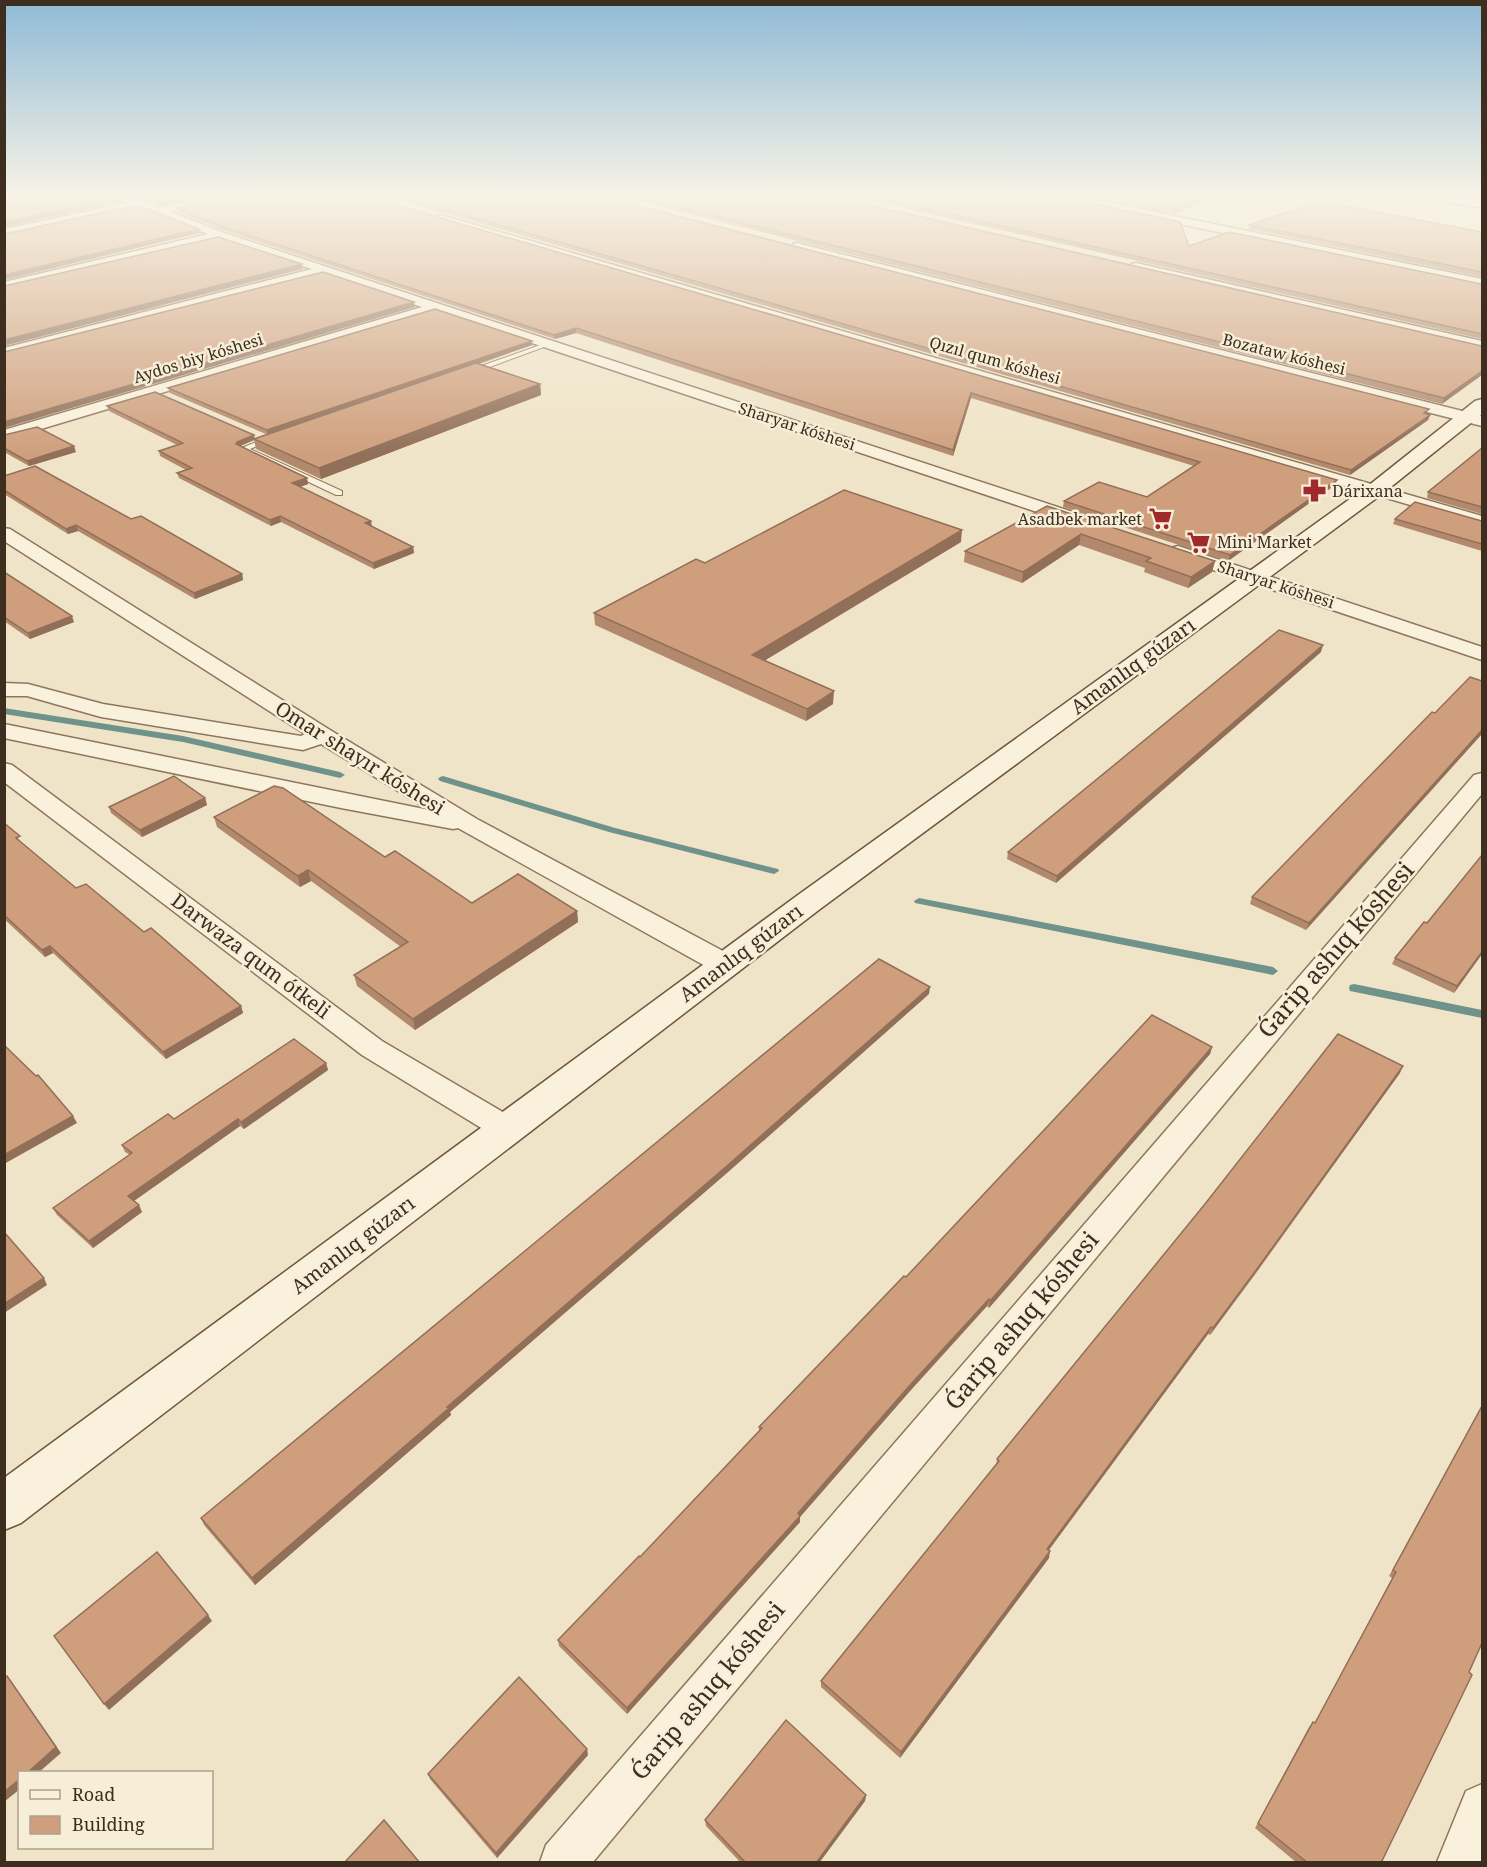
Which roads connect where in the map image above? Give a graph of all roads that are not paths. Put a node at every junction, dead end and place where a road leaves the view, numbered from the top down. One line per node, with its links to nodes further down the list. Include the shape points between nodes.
1 (25, 281): 7 (street)
2 (281, 281): 11 (street)
3 (357, 281): 8 (street, Sharyar kóshesi)
4 (658, 281): 18 (street, Qızıl qum kóshesi)
5 (936, 281): 13 (street, Bozataw kóshesi)
6 (1200, 281): 10 (street)
7 (4, 286)
8 (435, 307): 9 (street, Sharyar kóshesi); 14 (street, Aydos biy kóshesi, via 157,393)
9 (548, 344): 12 (lane); 21 (street, Sharyar kóshesi)
10 (1482, 345)
11 (4, 352)
12 (458, 375)
13 (1477, 414): 18 (street, Amanlıq gúzarı)
14 (4, 435)
15 (256, 436): 17 (lane)
16 (278, 437): 17 (lane)
17 (267, 441): 19 (lane, via 243,449)
18 (1375, 490): 20 (street, Qızıl qum kóshesi); 24 (street, Amanlıq gúzarı)
19 (339, 493)
20 (1482, 521)
21 (1090, 523)
22 (4, 533): 28 (street, Omar shayır kóshesi)
23 (1158, 546): 24 (street, Sharyar kóshesi)
24 (1254, 577): 25 (street, Sharyar kóshesi); 32 (street, Amanlıq gúzarı)
25 (1482, 654)
26 (4, 689): 28 (street, via 28,690 101,710 303,743)
27 (4, 731): 31 (street, via 120,752 367,807)
28 (322, 735): 31 (street, Omar shayır kóshesi)
29 (4, 770): 33 (street, Darwaza qum ótkeli, via 372,1048)
30 (1482, 780): 36 (street, Ǵarip ashıq kóshesi)
31 (468, 824): 32 (street, Omar shayır kóshesi)
32 (726, 965): 33 (street, Amanlıq gúzarı)
33 (507, 1129): 34 (street, Amanlıq gúzarı)
34 (4, 1507)
35 (1482, 1807): 37 (street)
36 (563, 1863)
37 (1460, 1863)

